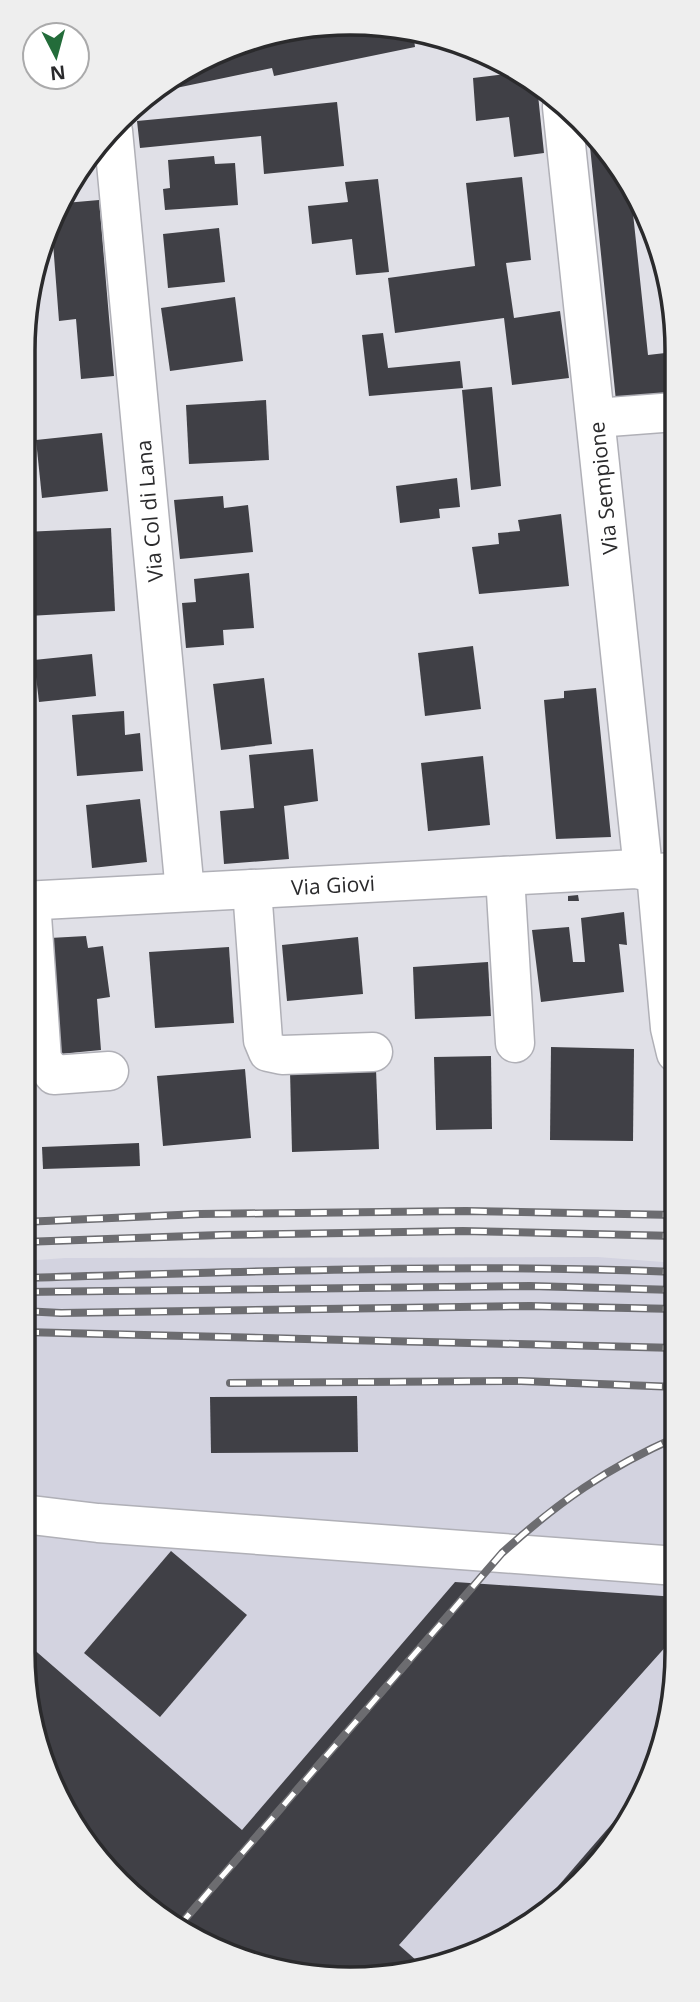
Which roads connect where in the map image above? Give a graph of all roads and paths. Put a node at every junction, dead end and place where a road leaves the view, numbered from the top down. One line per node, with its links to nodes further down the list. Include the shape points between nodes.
1 (563, 118): 4 (street, Via Sempione)
2 (114, 141): 8 (street, Via Col di Lana)
3 (665, 413): 4 (street)
4 (596, 418): 5 (street, Via Sempione)
5 (658, 872): 6 (street, Via Giovi); 10 (street, Via Sempione)
6 (505, 876): 7 (street, Via Giovi); 12 (street)
7 (252, 889): 8 (street, Via Giovi); 13 (street, via 263,1040 268,1052)
8 (185, 892): 9 (street, Via Giovi)
9 (35, 901)
10 (665, 963)
11 (35, 986): 14 (street, via 42,1060 54,1075)
12 (515, 1043)
13 (373, 1052)
14 (109, 1071)
15 (35, 1515): 16 (street)
16 (665, 1565)

